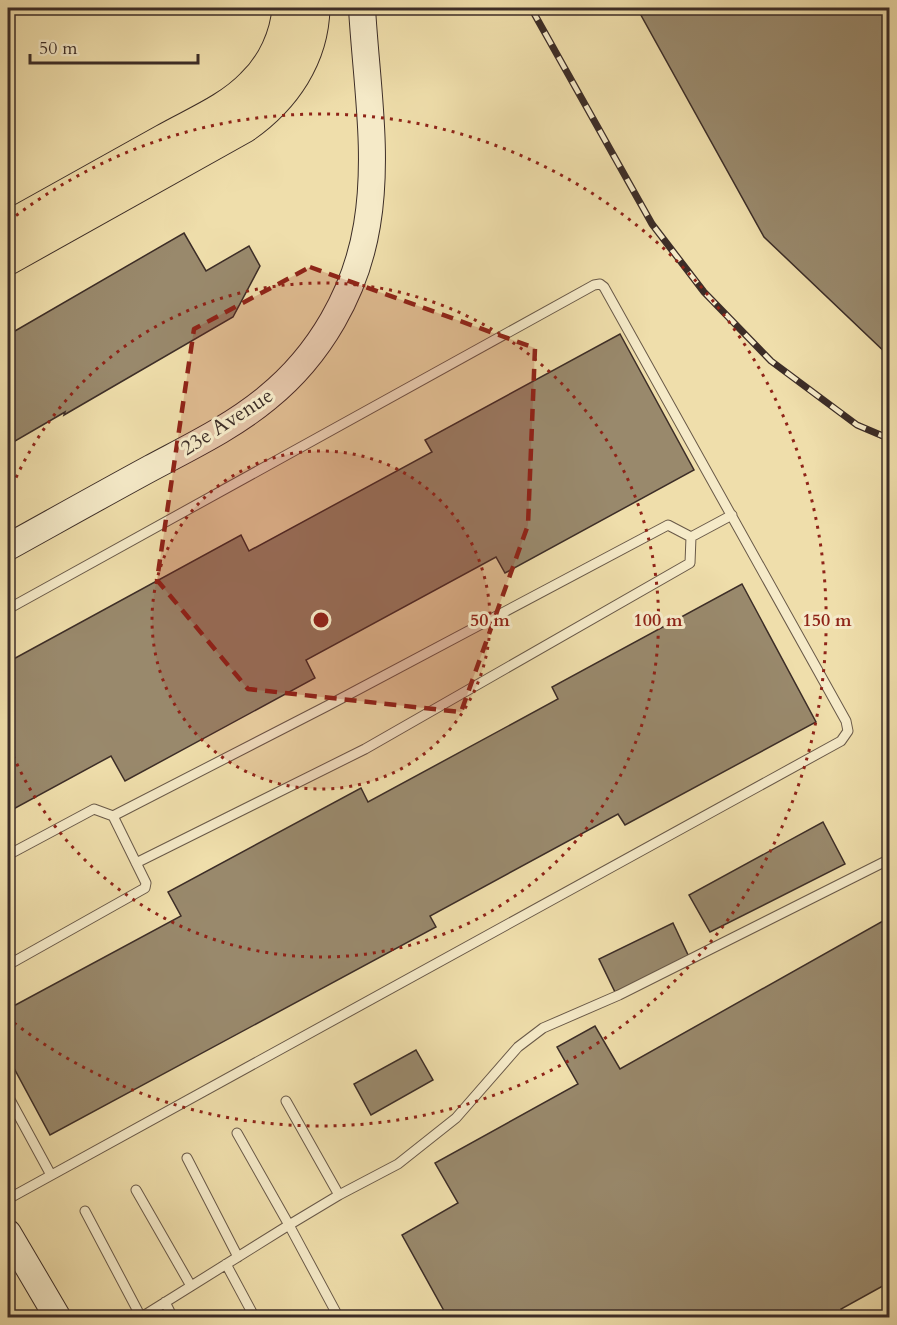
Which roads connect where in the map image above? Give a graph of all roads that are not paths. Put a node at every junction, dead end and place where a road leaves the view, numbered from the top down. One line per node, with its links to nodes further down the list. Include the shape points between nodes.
1 (289, 8): 4 (highway, via 273,59 244,94)
2 (313, 8): 5 (highway, via 309,37 297,70 264,111 244,126)
3 (362, 8): 8 (street, 23e Avenue, via 371,135 369,205 358,262 333,321 295,371 251,411)
4 (8, 228)
5 (8, 258)
6 (732, 515): 7 (lane); 9 (lane, via 600,284); 19 (lane, via 846,722 848,731 841,741)
7 (691, 537): 10 (lane, via 668,525); 13 (lane, via 690,563 365,748)
8 (8, 547)
9 (8, 609)
10 (113, 816): 11 (lane, via 94,809); 13 (lane)
11 (8, 855)
12 (890, 859): 21 (lane, via 619,995 543,1028 518,1047 456,1118 398,1164)
13 (136, 863): 14 (lane, via 146,883 140,892)
14 (8, 965)
15 (8, 1096): 19 (lane)
16 (286, 1101): 21 (lane)
17 (237, 1133): 24 (lane)
18 (187, 1158): 26 (lane)
19 (51, 1175): 22 (lane)
20 (136, 1190): 28 (lane)
21 (339, 1196): 24 (lane)
22 (8, 1199)
23 (85, 1211): 31 (lane)
24 (289, 1225): 26 (lane); 34 (lane)
25 (8, 1233): 30 (street)
26 (238, 1257): 27 (lane)
27 (226, 1264): 28 (lane); 33 (lane)
28 (192, 1286): 29 (lane)
29 (165, 1302): 31 (lane); 32 (lane)
30 (58, 1317)
31 (141, 1317)
32 (173, 1317)
33 (255, 1317)
34 (339, 1317)

